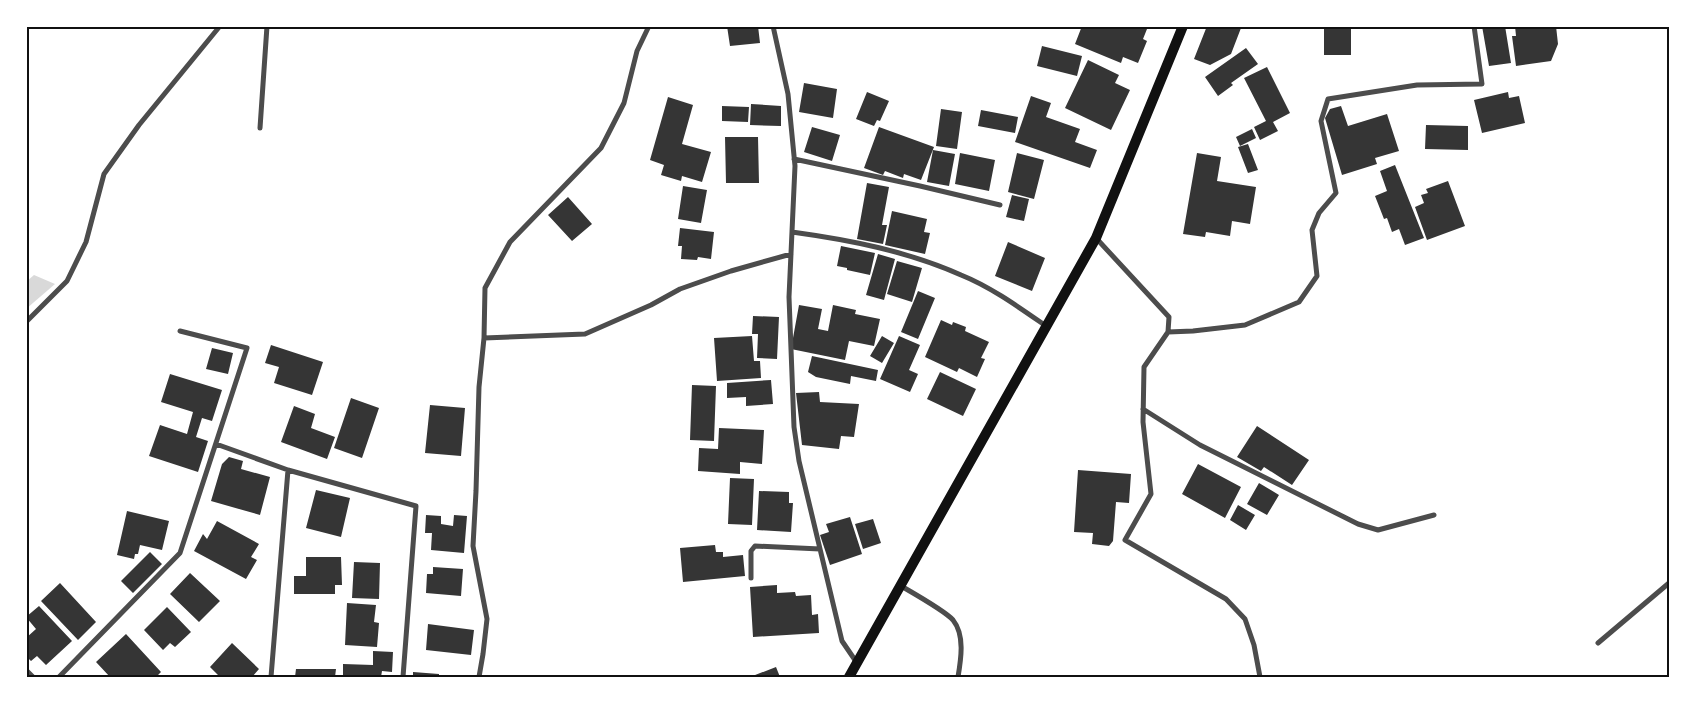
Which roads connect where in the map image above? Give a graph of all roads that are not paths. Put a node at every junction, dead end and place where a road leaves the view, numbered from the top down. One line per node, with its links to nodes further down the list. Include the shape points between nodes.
1 (220, 26): 13 (street, via 139,125 104,174 86,242 67,281)
2 (267, 26): 7 (street)
3 (649, 26): 17 (street, via 637,51 624,103 601,148 510,242 485,288)
4 (773, 26): 8 (street, via 788,94)
5 (1183, 26): 11 (main road)
6 (1474, 26): 16 (street, via 1482,84 1417,85 1328,99 1321,120 1336,193 1319,213 1312,230 1317,276 1299,302 1245,325)
7 (260, 128)
8 (794, 159): 9 (street); 10 (street)
9 (1000, 205)
10 (792, 232): 12 (street); 14 (street, via 903,253 963,275)
11 (1096, 238): 14 (main road); 16 (street, via 1170,318)
12 (791, 254): 17 (street, via 680,289 585,334); 22 (street, via 789,297 794,427)
13 (26, 322)
14 (1047, 326): 25 (main road)
15 (180, 331): 19 (street, via 247,348)
16 (1168, 332): 18 (street, via 1144,367)
17 (484, 338): 33 (street, via 472,546 487,619)
18 (1143, 409): 21 (street, via 1200,445 1358,524 1378,530); 36 (street, via 1151,494 1125,540 1226,599 1245,619)
19 (216, 444): 20 (street); 30 (street, via 180,553)
20 (288, 470): 31 (street); 32 (street, via 416,506)
21 (1434, 515)
22 (820, 549): 23 (street, via 755,546 751,551); 27 (street, via 842,641)
23 (751, 578)
24 (1669, 583): 26 (street)
25 (901, 586): 27 (main road); 35 (street, via 953,620 960,635)
26 (1598, 643)
27 (857, 664): 34 (main road)
28 (26, 670): 29 (street)
29 (33, 677)
30 (59, 677)
31 (271, 677)
32 (403, 677)
33 (479, 677)
34 (849, 677)
35 (958, 677)
36 (1260, 677)

